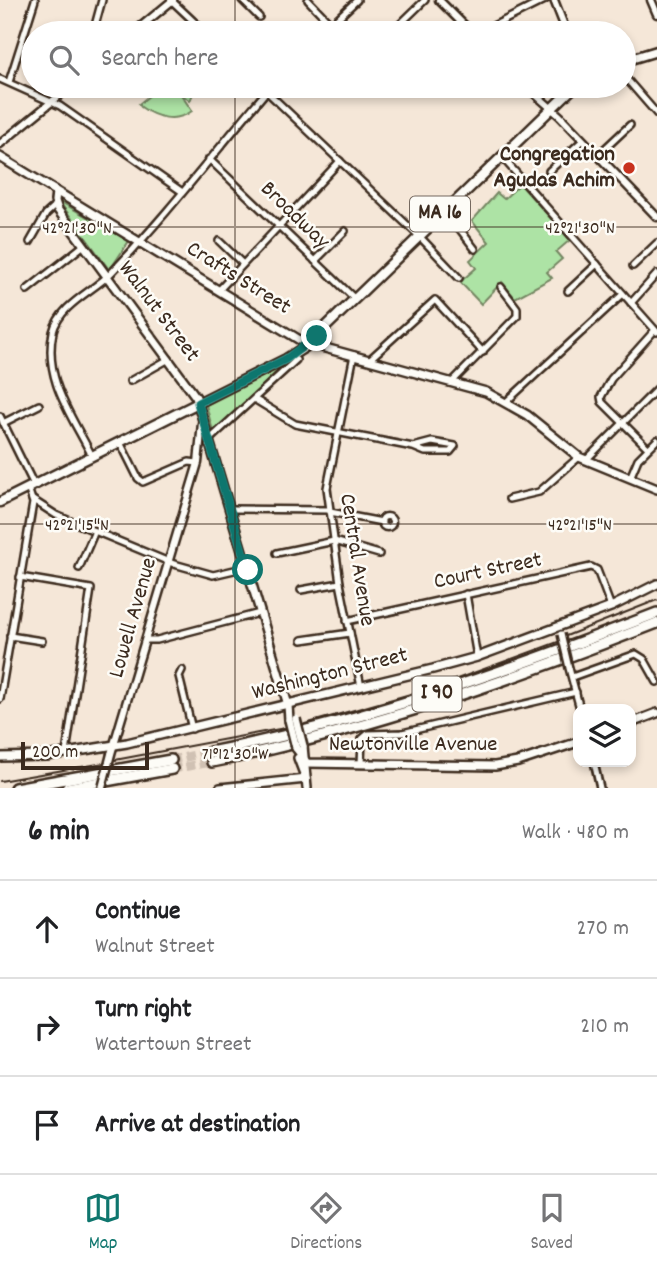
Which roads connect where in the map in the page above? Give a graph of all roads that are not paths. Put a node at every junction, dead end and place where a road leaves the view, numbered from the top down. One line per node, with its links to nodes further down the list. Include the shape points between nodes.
1 (35, 0): 14 (street)
2 (102, 0): 15 (street)
3 (172, 0): 16 (street); 17 (street)
4 (242, 0): 13 (street)
5 (308, 0): 18 (street)
6 (357, 0): 19 (street)
7 (425, 0): 20 (street)
8 (439, 0): 21 (street)
9 (545, 0): 22 (street)
10 (554, 0): 23 (street)
11 (651, 0): 12 (street)
12 (657, 14)
13 (259, 17)
14 (28, 21)
15 (96, 21)
16 (147, 21)
17 (194, 21)
18 (328, 21)
19 (336, 21)
20 (403, 21)
21 (459, 21)
22 (503, 21)
23 (562, 21)
24 (21, 44): 28 (street)
25 (657, 51): 26 (main road)
26 (636, 57)
27 (0, 79): 28 (street)
28 (9, 82): 29 (street)
29 (21, 88)
30 (636, 90): 39 (street)
31 (43, 98): 37 (street)
32 (57, 98): 37 (street)
33 (261, 98): 46 (street)
34 (279, 98): 47 (street)
35 (539, 98): 38 (street)
36 (562, 98): 38 (main road, MA 16)
37 (52, 102): 42 (street); 49 (street)
38 (550, 108): 41 (street); 43 (main road, MA 16)
39 (657, 114)
40 (630, 125): 44 (street)
41 (583, 139): 44 (street); 48 (street)
42 (2, 145)
43 (501, 155): 52 (main road, MA 16); 65 (street)
44 (598, 155): 53 (street)
45 (0, 157): 50 (main road, Crafts Street)
46 (209, 159): 49 (street); 54 (street, Broadway)
47 (340, 161): 54 (street); 56 (street)
48 (549, 171)
49 (181, 191): 57 (street)
50 (56, 192): 51 (main road); 57 (main road, Crafts Street)
51 (55, 205): 59 (street); 61 (main road, Walnut Street)
52 (445, 210): 56 (main road, MA 16); 62 (street)
53 (657, 217)
54 (279, 226): 63 (street, Broadway); 64 (street)
55 (345, 231): 63 (street)
56 (419, 235): 69 (street); 75 (main road, MA 16)
57 (139, 241): 68 (street); 72 (main road, Crafts Street)
58 (219, 241): 64 (street)
59 (30, 242)
60 (657, 243): 66 (street)
61 (84, 245): 68 (main road, Walnut Street); 71 (street)
62 (475, 249)
63 (315, 261): 75 (street, Broadway)
64 (243, 264): 72 (street)
65 (597, 264): 73 (street); 74 (street)
66 (633, 266)
67 (657, 274): 76 (street)
68 (107, 277): 81 (main road, Walnut Street); 102 (street, via 63,314 52,338 55,384)
69 (459, 278)
70 (501, 287): 79 (street, via 517,316)
71 (27, 290)
72 (219, 290): 78 (main road, Crafts Street)
73 (568, 291)
74 (623, 293): 76 (street); 88 (street)
75 (355, 299): 78 (main road, MA 16)
76 (631, 303): 77 (street)
77 (656, 331): 94 (street, via 606,387 602,401)
78 (308, 344): 80 (main road, Crafts Street); 89 (main road, MA 16)
79 (483, 352): 82 (street, via 435,300); 85 (street)
80 (354, 355): 82 (main road, Crafts Street); 95 (street, Central Avenue)
81 (169, 359): 84 (street); 89 (main road, Walnut Street)
82 (370, 359): 85 (main road, Crafts Street)
83 (296, 360): 87 (street)
84 (130, 381)
85 (453, 381): 88 (main road, Crafts Street)
86 (657, 389): 94 (street)
87 (254, 399): 95 (street, via 293,423); 96 (street)
88 (506, 402): 103 (main road, Crafts Street)
89 (198, 403): 91 (main road, Walnut Street); 98 (main road, MA 16)
90 (40, 405): 93 (street)
91 (202, 415): 96 (main road, Walnut Street); 104 (street, Lowell Avenue)
92 (0, 416): 93 (street)
93 (3, 423): 106 (street)
94 (623, 423): 100 (street); 103 (street)
95 (338, 432): 99 (street); 112 (street, Central Avenue, via 328,480)
96 (209, 440): 101 (main road, Walnut Street)
97 (657, 440): 100 (street)
98 (120, 442): 102 (main road, MA 16); 104 (street, via 143,482)
99 (413, 447): 99 (street, via 425,452 455,449 446,442)
100 (648, 448): 105 (street)
101 (212, 449): 104 (street); 111 (main road, Walnut Street)
102 (92, 456): 106 (main road, MA 16)
103 (583, 458): 105 (main road, Crafts Street); 108 (street, via 539,492)
104 (199, 461): 118 (street, Lowell Avenue)
105 (630, 478): 107 (main road, Crafts Street)
106 (31, 487): 109 (street); 110 (main road, MA 16)
107 (657, 489)
108 (509, 499)
109 (33, 500): 114 (street); 121 (street)
110 (0, 502)
111 (230, 509): 112 (street); 119 (main road, Walnut Street)
112 (330, 511): 113 (street); 115 (street, Central Avenue)
113 (382, 522)
114 (94, 531): 118 (street); 120 (street)
115 (334, 541): 116 (street); 117 (street); 122 (street, Central Avenue)
116 (276, 553)
117 (379, 554)
118 (169, 562): 119 (street, via 213,575); 134 (street, Lowell Avenue)
119 (247, 567): 127 (main road, Walnut Street)
120 (79, 568)
121 (20, 577): 133 (street); 152 (street, via 91,589)
122 (340, 583): 124 (street); 129 (street, Central Avenue)
123 (657, 584): 126 (main road, Washington Street)
124 (300, 590)
125 (466, 594): 126 (street, Court Street, via 591,567 597,570); 129 (street, Court Street); 137 (street)
126 (611, 607): 131 (main road, Washington Street)
127 (260, 613): 134 (street); 145 (main road, Walnut Street)
128 (657, 613): 130 (highway, I 90, via 423,699 211,757 317,738 438,704)
129 (347, 621): 132 (street, Central Avenue)
130 (657, 623)
131 (560, 630): 137 (main road, Washington Street); 139 (street, bridge)
132 (350, 633): 135 (street); 141 (street, Central Avenue)
133 (10, 636): 136 (street); 143 (street)
134 (146, 640): 151 (street, Lowell Avenue)
135 (302, 640)
136 (42, 641)
137 (477, 657): 141 (main road, Washington Street)
138 (182, 670): 148 (street, via 179,676)
139 (572, 677): 140 (street, via 636,653); 142 (street)
140 (657, 682)
141 (361, 687): 145 (main road, Washington Street)
142 (576, 692): 144 (street); 155 (street, via 402,733 365,735)
143 (0, 699)
144 (579, 704)
145 (288, 705): 148 (main road, Washington Street); 150 (main road, Walnut Street, bridge)
146 (657, 713): 147 (main road)
147 (636, 721)
148 (192, 729): 151 (main road, Washington Street)
149 (573, 744): 155 (main road, Newtonville Avenue, via 506,765)
150 (300, 747): 154 (main road, Walnut Street); 157 (main road, Walnut Street)
151 (113, 750): 152 (main road, Washington Street); 160 (street, Lowell Avenue, bridge)
152 (66, 753): 153 (main road, Washington Street)
153 (0, 757)
154 (307, 763): 155 (main road, Newtonville Avenue); 157 (main road, Walnut Street)
155 (362, 764)
156 (595, 767): 162 (street)
157 (306, 784): 161 (main road)
158 (15, 788): 159 (highway, via 172,764)
159 (66, 788)
160 (102, 788)
161 (220, 788)
162 (600, 788)

